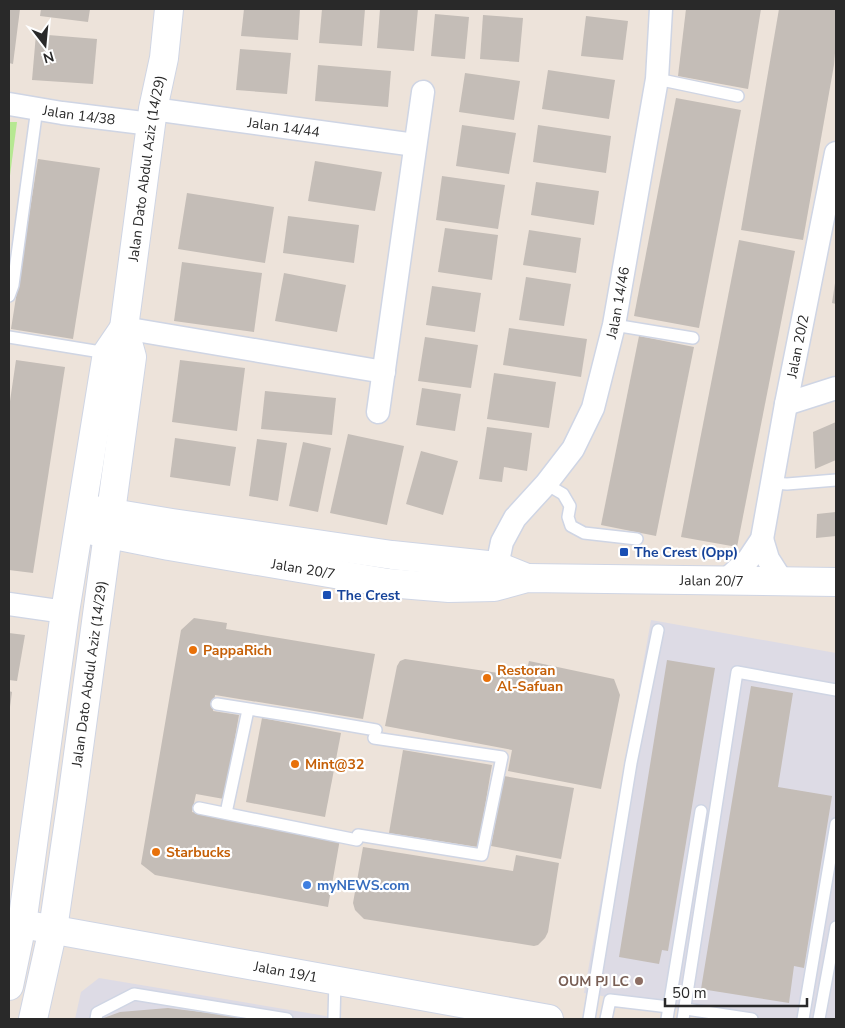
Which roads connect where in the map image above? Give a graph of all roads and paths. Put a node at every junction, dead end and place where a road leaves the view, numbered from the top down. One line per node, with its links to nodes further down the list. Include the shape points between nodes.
1 (169, 9): 8 (street, Jalan Dato Abdul Aziz (14/29), via 164,58)
2 (661, 9): 3 (street, Jalan 14/46)
3 (657, 79): 5 (lane); 12 (street, Jalan 14/46)
4 (422, 92): 9 (street)
5 (738, 96)
6 (9, 104): 7 (street, Jalan 14/38)
7 (36, 108): 8 (street, Jalan 14/38); 11 (lane)
8 (152, 117): 9 (street, Jalan 14/44); 13 (street, Jalan Dato Abdul Aziz (14/29))
9 (415, 145): 17 (street)
10 (836, 154): 19 (street, Jalan 20/2)
11 (9, 296)
12 (614, 324): 15 (lane); 24 (street, Jalan 14/46, via 593,408 573,449)
13 (124, 328): 16 (street, Jalan Dato Abdul Aziz (14/29)); 17 (street); 21 (street, Jalan Dato Abdul Aziz (14/29), via 132,357)
14 (9, 337): 16 (lane)
15 (693, 338)
16 (107, 353): 25 (street, Jalan Dato Abdul Aziz (14/29))
17 (384, 372): 20 (street)
18 (836, 388): 19 (street)
19 (786, 404): 23 (street, Jalan 20/2)
20 (378, 412)
21 (118, 452): 26 (street, Jalan Dato Abdul Aziz (14/29)); 27 (street, via 129,493 142,510)
22 (836, 480): 23 (lane)
23 (772, 483): 29 (street, Jalan 20/2)
24 (546, 484): 28 (lane, via 564,494 570,506 568,517 571,526 584,533); 30 (street, Jalan 14/46, via 515,518 502,542)
25 (81, 518): 26 (street, Jalan 20/7); 37 (street, Jalan Dato Abdul Aziz (14/29))
26 (109, 524): 27 (street, Jalan 20/7); 33 (street, Jalan Dato Abdul Aziz (14/29))
27 (171, 535): 30 (street, Jalan 20/7); 31 (street, Jalan 20/7, via 388,583 494,588); 33 (street, via 147,549 123,556)
28 (637, 539)
29 (762, 539): 32 (street, Jalan 20/2, via 748,560); 34 (street, Jalan 20/2, via 768,559)
30 (497, 566): 31 (street, Jalan 20/7)
31 (527, 578): 32 (street, Jalan 20/7)
32 (726, 580): 34 (street, Jalan 20/7)
33 (102, 581): 48 (street, Jalan Dato Abdul Aziz (14/29))
34 (782, 581): 35 (street, Jalan 20/7)
35 (836, 582)
36 (9, 604): 37 (street)
37 (65, 612): 46 (street, Jalan Dato Abdul Aziz (14/29))
38 (658, 630): 58 (lane, via 631,763)
39 (836, 690): 52 (lane, via 738,672)
40 (217, 704): 41 (lane)
41 (248, 710): 44 (lane); 44 (lane, via 312,719 502,758 482,855)
42 (199, 808): 44 (lane)
43 (701, 811): 51 (lane)
44 (226, 813)
45 (836, 824): 62 (lane)
46 (22, 924): 48 (street, Jalan 19/1); 50 (street, Jalan Dato Abdul Aziz (14/29))
47 (836, 927): 63 (lane)
48 (53, 929): 49 (street, Jalan 19/1); 53 (street, Jalan Dato Abdul Aziz (14/29))
49 (335, 980): 56 (lane); 57 (street, Jalan 19/1)
50 (9, 986)
51 (669, 1007): 59 (lane, via 610,1000); 60 (lane)
52 (684, 1014): 61 (lane)
53 (33, 1019)
54 (96, 1019): 55 (lane, via 97,1013 134,994)
55 (287, 1019)
56 (335, 1019)
57 (542, 1019)
58 (589, 1019)
59 (606, 1019)
60 (667, 1019)
61 (752, 1019)
62 (803, 1019)
63 (819, 1019)

